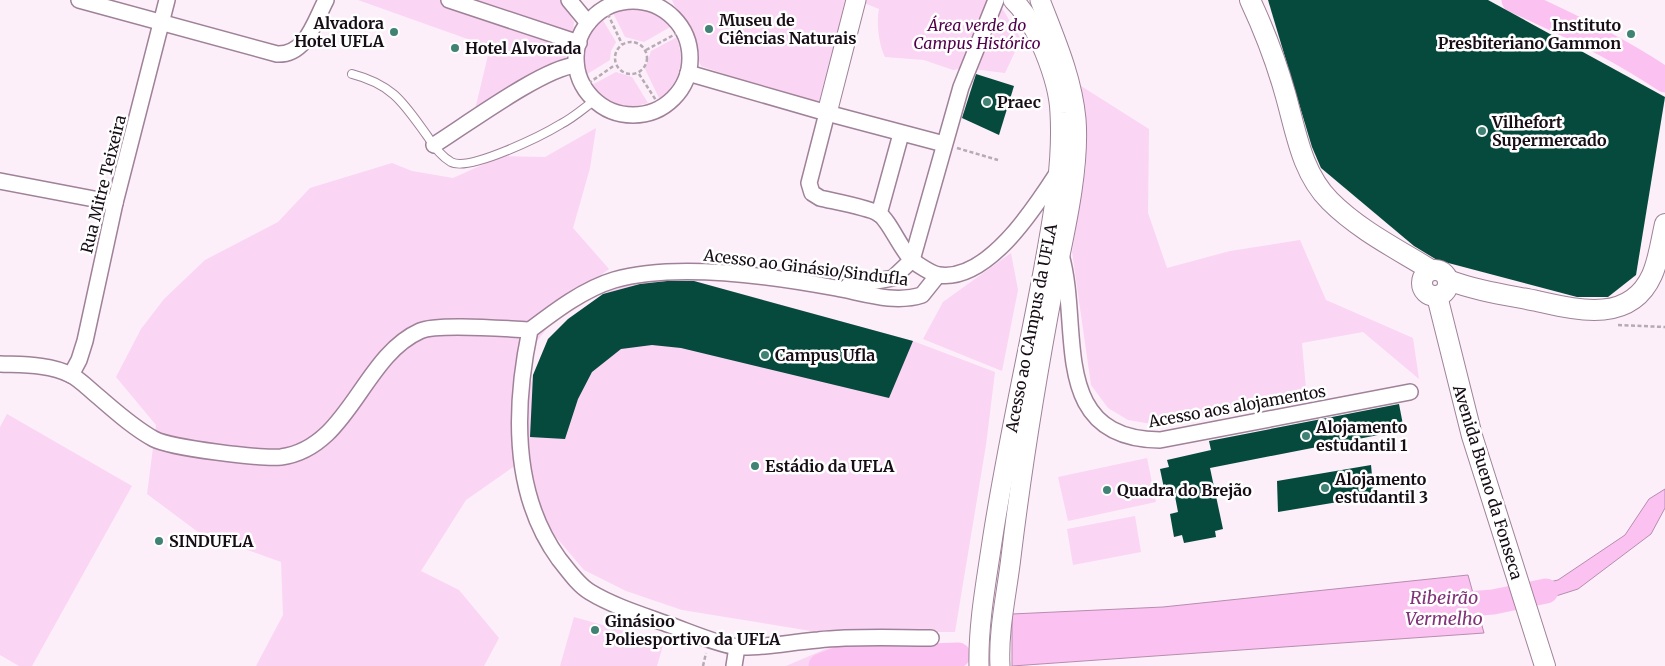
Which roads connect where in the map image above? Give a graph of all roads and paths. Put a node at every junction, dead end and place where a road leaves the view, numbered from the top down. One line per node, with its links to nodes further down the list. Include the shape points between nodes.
1 (79, 0): 14 (street)
2 (166, 0): 14 (street, Rua Mitre Teixeira)
3 (326, 0): 14 (street, via 303,45 286,54)
4 (569, 0): 15 (street)
5 (856, 0): 28 (street)
6 (996, 0): 30 (street, via 970,60)
7 (1013, 0): 33 (street, Acesso ao CAmpus da UFLA, via 1023,10 1055,83 1060,112)
8 (1040, 0): 38 (street, Acesso ao CAmpus da UFLA, via 1069,79 1076,120 1075,152)
9 (1250, 0): 43 (main road, via 1268,39 1303,159 1316,183 1344,213 1431,270 1424,275 1422,284 1428,295)
10 (458, 1): 17 (street)
11 (634, 1): 12 (street); 13 (street)
12 (669, 6): 16 (street)
13 (605, 8): 15 (street); 18 (path)
14 (162, 22): 35 (street, Rua Mitre Teixeira)
15 (588, 23): 17 (street)
16 (683, 30): 19 (path); 22 (street, via 690,51)
17 (579, 43): 21 (street)
18 (622, 44): 19 (path, via 638,42); 20 (path, via 615,54)
19 (646, 50): 24 (path, via 648,61)
20 (616, 65): 24 (path, via 628,75); 25 (path)
21 (576, 66): 25 (street); 31 (street, via 544,76)
22 (688, 73): 27 (street, via 678,93); 28 (street)
23 (352, 74): 31 (lane, via 368,78 399,97)
24 (638, 74): 27 (path)
25 (584, 87): 26 (street)
26 (595, 100): 27 (street, via 618,114 640,115); 31 (lane, via 562,124 475,162 455,164)
27 (661, 108)
28 (827, 114): 29 (street); 36 (street, via 809,183 812,193)
29 (901, 134): 30 (street); 36 (street)
30 (944, 144): 32 (path); 39 (street)
31 (434, 146)
32 (998, 160)
33 (1060, 169): 40 (street, via 1018,230 999,249 965,270); 55 (street, Acesso ao CAmpus da UFLA, via 1003,474 985,590)
34 (0, 181): 35 (street)
35 (115, 203): 50 (street, Rua Mitre Teixeira, via 85,341)
36 (879, 214): 39 (street)
37 (1665, 224): 41 (main road)
38 (1060, 254): 47 (street, Acesso ao CAmpus da UFLA); 48 (street, Acesso aos alojamentos, via 1069,301)
39 (912, 260): 40 (street); 42 (street, via 893,278)
40 (938, 275): 42 (street, Acesso ao Ginásio/Sindufla, via 922,295 912,298 875,296)
41 (1658, 276): 44 (main road, via 1615,308)
42 (836, 288): 46 (street, Acesso ao Ginásio/Sindufla, via 727,273 673,271 615,280 594,288)
43 (1442, 288): 44 (main road, via 1476,289 1579,310); 57 (main road, Avenida Bueno da Fonseca, via 1472,436)
44 (1599, 311): 45 (path, via 1606,324)
45 (1665, 327)
46 (530, 330): 50 (street, via 472,327 422,330 397,344 375,369 349,410 314,445 296,454 278,457 183,448 156,440); 53 (street, via 523,364 519,434 528,491 538,524 552,549 589,592 648,617)
47 (1046, 330): 48 (street); 56 (street, Acesso ao CAmpus da UFLA, via 1017,510)
48 (1070, 346): 51 (street, Acesso aos alojamentos, via 1081,392 1092,412 1108,428 1144,440 1160,440)
49 (0, 364): 50 (street, via 39,366)
50 (71, 374)
51 (1410, 392)
52 (931, 638): 53 (street, via 844,638)
53 (737, 647): 54 (street)
54 (734, 666)
55 (979, 666)
56 (1000, 666)
57 (1545, 666)

